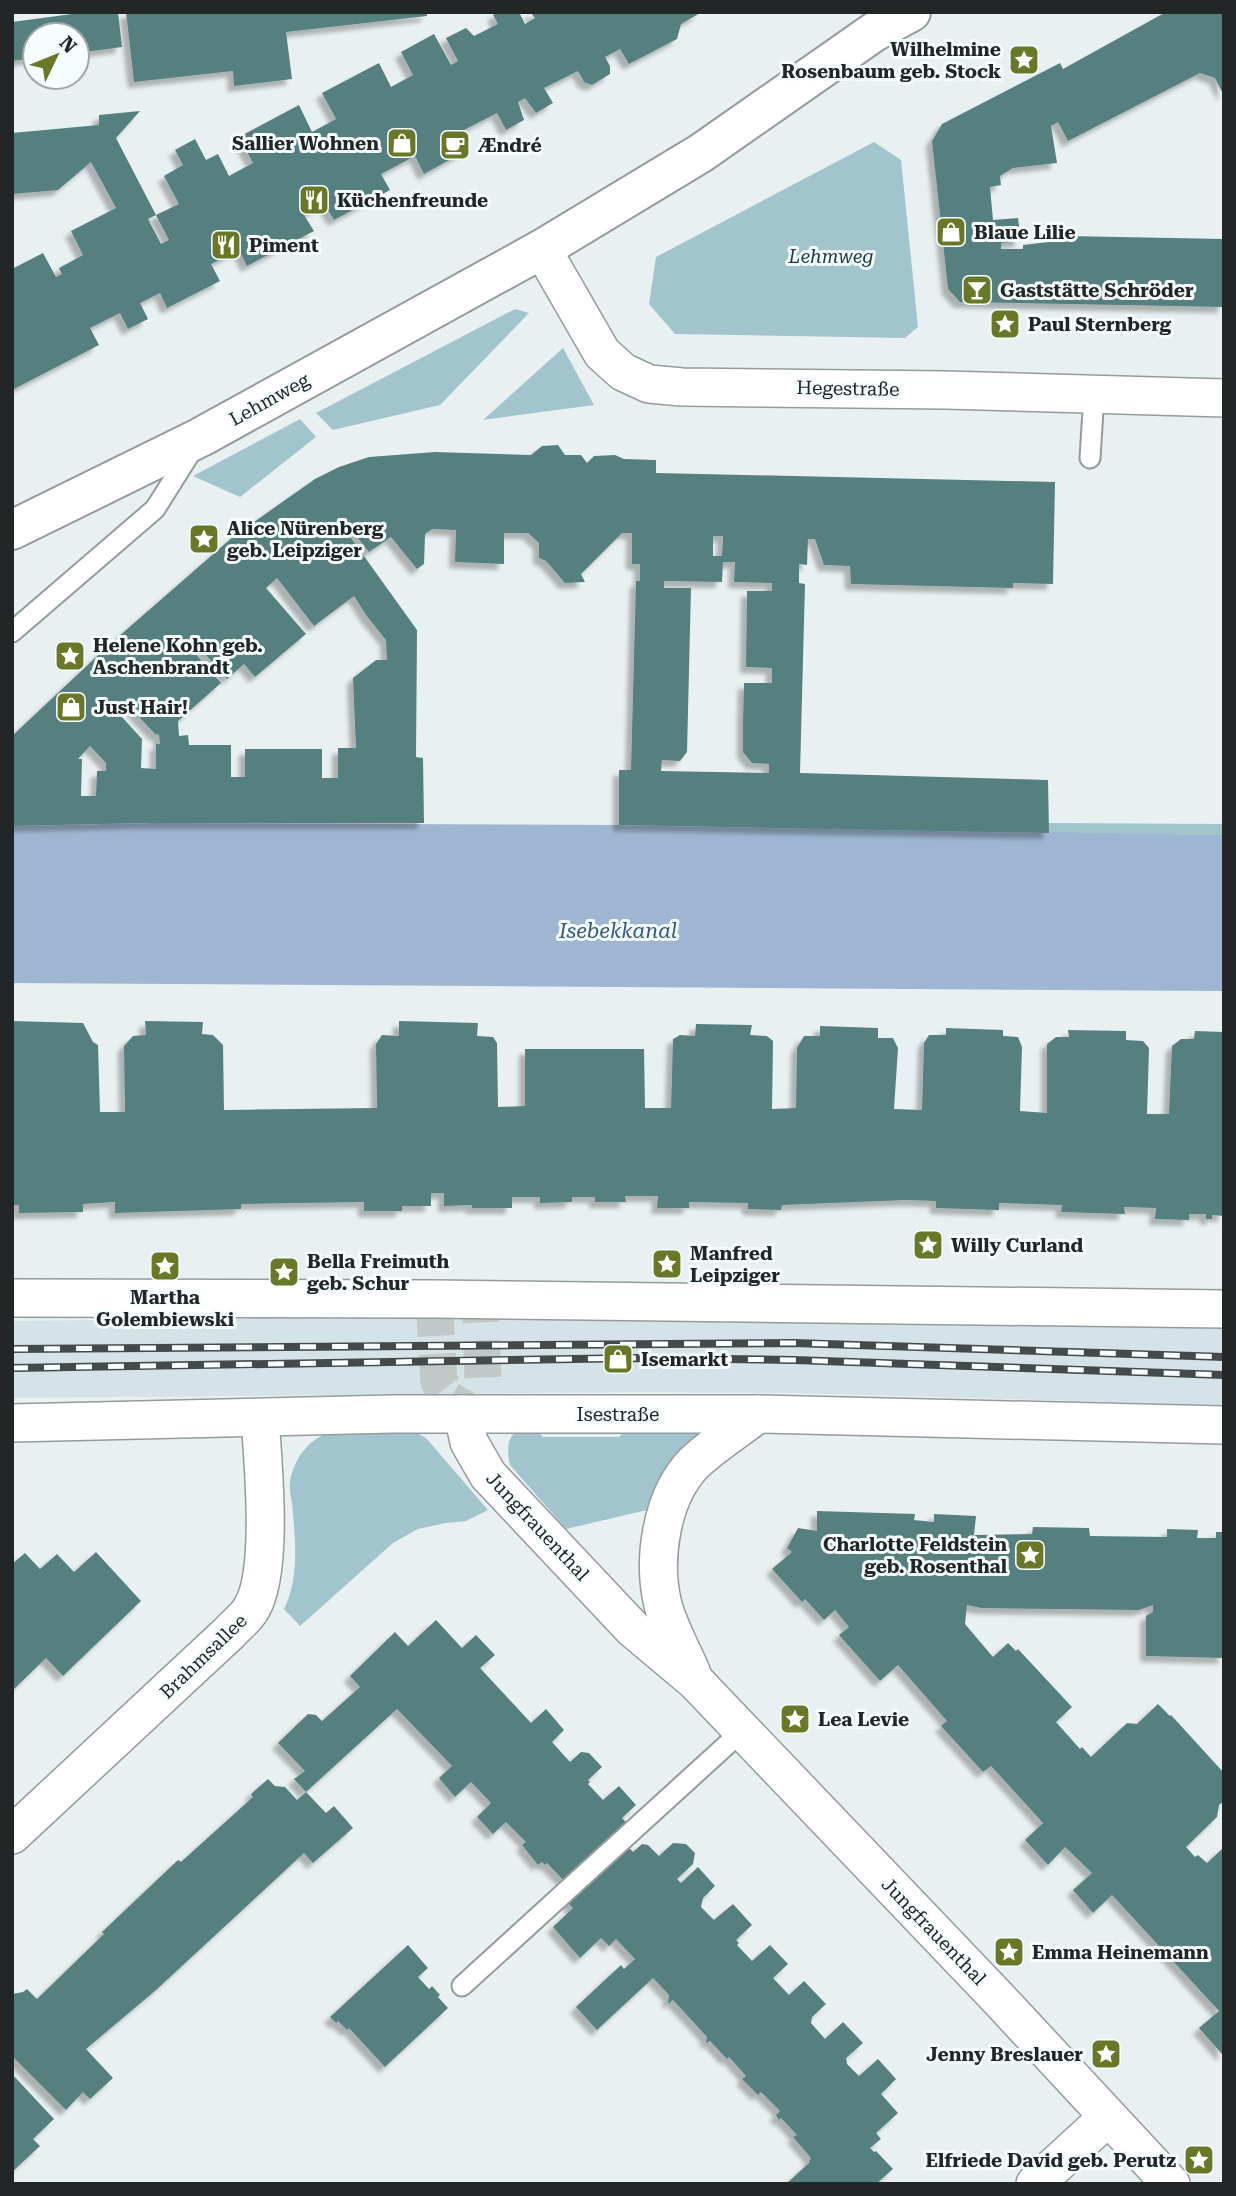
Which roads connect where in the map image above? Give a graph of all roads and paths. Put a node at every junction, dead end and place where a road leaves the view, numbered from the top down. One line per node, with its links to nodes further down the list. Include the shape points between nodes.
1 (911, 12): 2 (street, Lehmweg)
2 (870, 22): 3 (street, Lehmweg, via 701,153)
3 (542, 249): 4 (street, Hegestraße, via 602,353 623,372 649,384); 6 (street, Lehmweg)
4 (1094, 394): 5 (street, Hegestraße); 7 (lane)
5 (1224, 398)
6 (201, 437): 8 (street, Lehmweg); 9 (lane, via 155,509)
7 (1090, 458)
8 (12, 530)
9 (12, 632)
10 (12, 1298): 11 (street)
11 (1224, 1309)
12 (463, 1414): 13 (street, Isestraße); 14 (street, Isestraße); 17 (street, Jungfrauenthal, via 469,1442 488,1475 633,1629)
13 (758, 1414): 16 (street, Isestraße); 17 (street, Jungfrauenthal, via 693,1464 678,1485 663,1523 657,1563 663,1605)
14 (260, 1418): 15 (street, Isestraße); 19 (street, Brahmsallee, via 263,1578 251,1609)
15 (12, 1423)
16 (1224, 1425)
17 (695, 1681): 18 (street, Jungfrauenthal)
18 (742, 1731): 20 (lane); 21 (street, Jungfrauenthal)
19 (12, 1835)
20 (462, 1986)
21 (1108, 2117): 22 (street); 23 (street, Jungfrauenthal)
22 (1035, 2184)
23 (1171, 2184)

